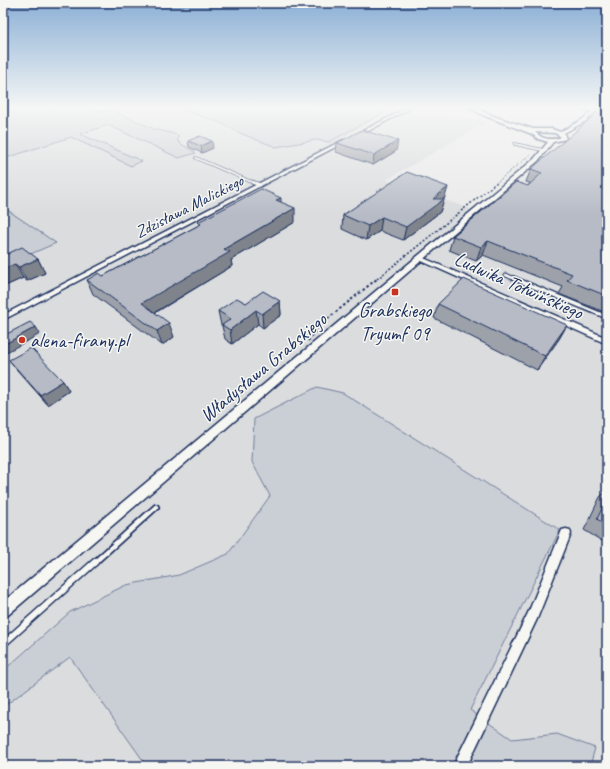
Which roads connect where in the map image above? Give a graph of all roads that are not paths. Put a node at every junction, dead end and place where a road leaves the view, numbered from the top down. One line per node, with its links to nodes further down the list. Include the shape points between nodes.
1 (340, 144): 7 (street, Zdzisława Malickiego)
2 (515, 144): 5 (lane)
3 (544, 144): 5 (street)
4 (549, 144): 5 (street, Władysława Grabskiego)
5 (543, 150): 8 (street, Władysława Grabskiego, via 536,160)
6 (196, 158): 7 (lane)
7 (260, 185): 11 (street, Zdzisława Malickiego)
8 (419, 258): 12 (street, Ludwika Tołwińskiego); 15 (street, Władysława Grabskiego)
9 (506, 275): 10 (lane)
10 (607, 317)
11 (3, 318)
12 (607, 341)
13 (156, 507): 16 (lane)
14 (566, 534): 17 (street, via 533,615)
15 (3, 610)
16 (3, 644)
17 (460, 766)

